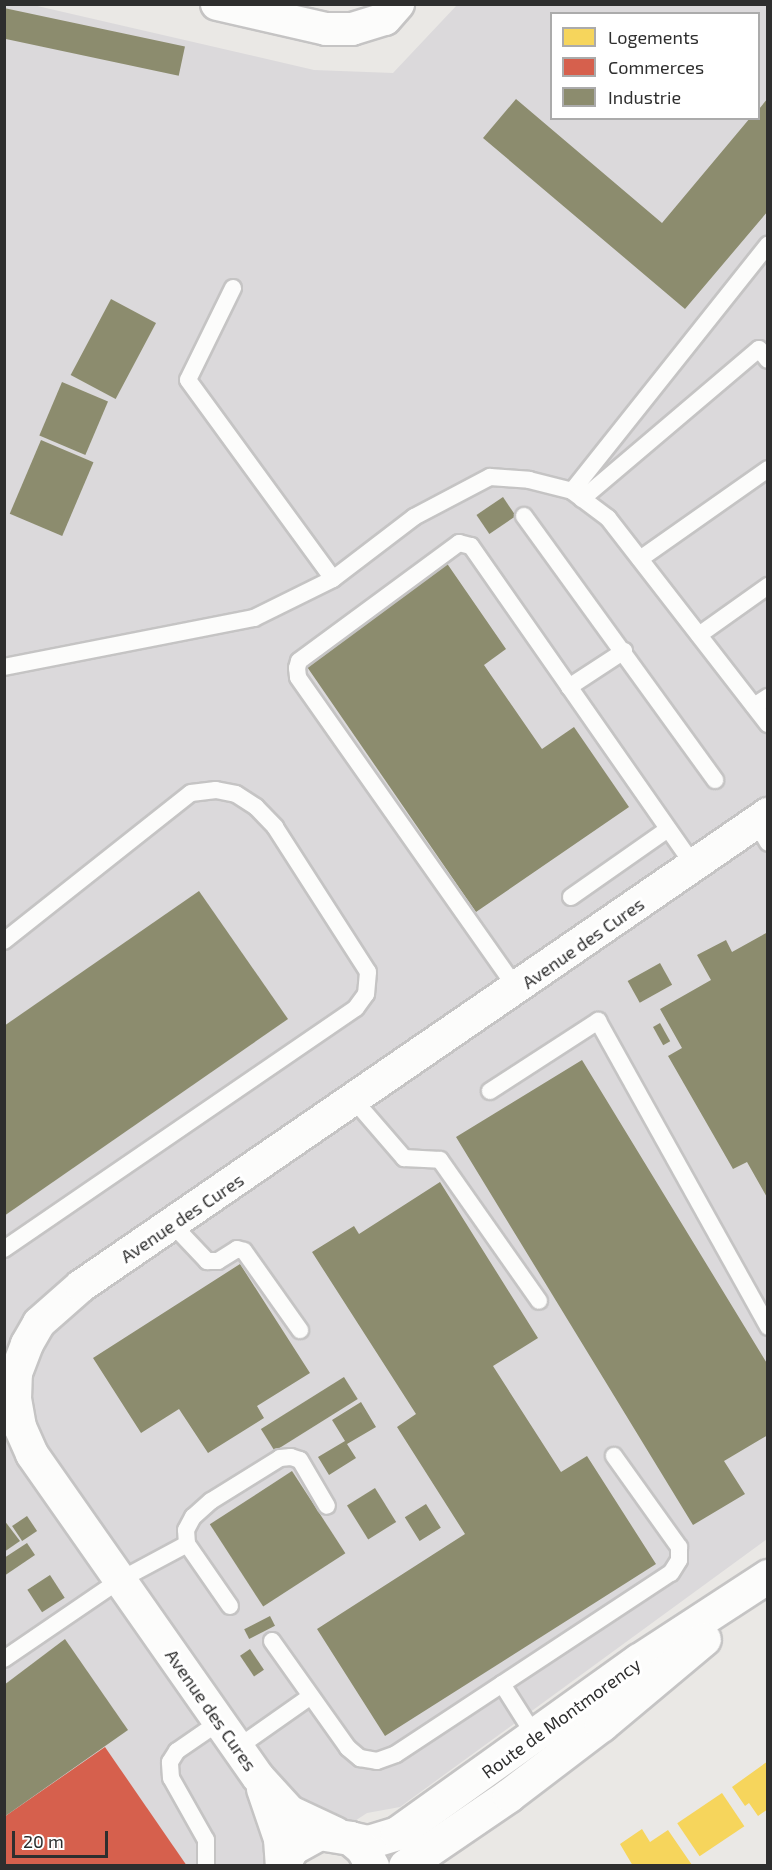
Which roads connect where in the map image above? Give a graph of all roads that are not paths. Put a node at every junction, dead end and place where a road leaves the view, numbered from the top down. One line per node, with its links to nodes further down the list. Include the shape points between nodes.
1 (217, 4): 2 (street, via 326,29 368,27 385,19)
2 (398, 4)
3 (768, 245): 7 (lane)
4 (233, 288): 10 (lane, via 188,380)
5 (768, 360): 7 (lane, via 759,350)
6 (768, 469): 9 (lane)
7 (577, 495): 9 (lane, via 608,518); 10 (lane, via 529,480 490,477 414,517)
8 (524, 516): 13 (lane)
9 (640, 560): 12 (lane)
10 (333, 579): 14 (lane, via 254,618)
11 (768, 586): 12 (lane)
12 (699, 635): 16 (lane)
13 (624, 651): 15 (lane); 18 (lane)
14 (4, 667)
15 (570, 687): 20 (lane); 24 (lane, via 471,546 459,543 298,661 298,677)
16 (761, 701): 17 (lane)
17 (768, 724)
18 (715, 780)
19 (764, 826): 21 (street, Avenue des Cures)
20 (668, 829): 21 (lane); 22 (lane)
21 (694, 866): 24 (street, Avenue des Cures)
22 (572, 897)
23 (4, 941): 28 (lane, via 191,793 216,790 236,794 275,827 368,972 366,994 356,1008)
24 (517, 989): 26 (street, Avenue des Cures)
25 (490, 1091): 30 (lane, via 598,1021)
26 (354, 1100): 27 (street, Avenue des Cures); 29 (lane, via 404,1158 440,1161)
27 (173, 1225): 31 (lane, via 207,1261 218,1261 237,1249 244,1251); 32 (street, Avenue des Cures, via 58,1303 39,1323)
28 (4, 1249)
29 (539, 1300)
30 (768, 1327)
31 (300, 1330)
32 (10, 1372): 37 (street, Avenue des Cures, via 16,1408 32,1454)
33 (614, 1456): 42 (lane, via 679,1546 679,1560 671,1573)
34 (327, 1506): 35 (lane, via 300,1460 280,1458 199,1512 186,1530)
35 (187, 1544): 37 (lane); 39 (lane)
36 (768, 1576): 45 (main road, Route de Montmorency, via 639,1660)
37 (120, 1580): 41 (lane); 44 (street, Avenue des Cures)
38 (768, 1583): 52 (main road, Route de Montmorency, via 601,1725 509,1795)
39 (230, 1606)
40 (272, 1641): 43 (lane)
41 (4, 1659)
42 (502, 1684): 43 (lane, via 396,1754 377,1761 360,1758 348,1748); 45 (lane)
43 (311, 1696): 46 (lane)
44 (219, 1722): 46 (street, Avenue des Cures); 49 (lane, via 177,1752 170,1762 171,1778 206,1840)
45 (535, 1736): 48 (main road, Route de Montmorency, via 397,1833 368,1842)
46 (237, 1748): 47 (street, Avenue des Cures)
47 (258, 1777): 48 (street, Avenue des Cures, via 290,1812); 50 (street, Avenue des Cures, via 276,1821)
48 (342, 1836): 50 (main road, Route de Montmorency, via 304,1838 292,1848); 51 (main road, via 362,1848)
49 (206, 1866)
50 (282, 1866)
51 (372, 1866)
52 (405, 1866)

